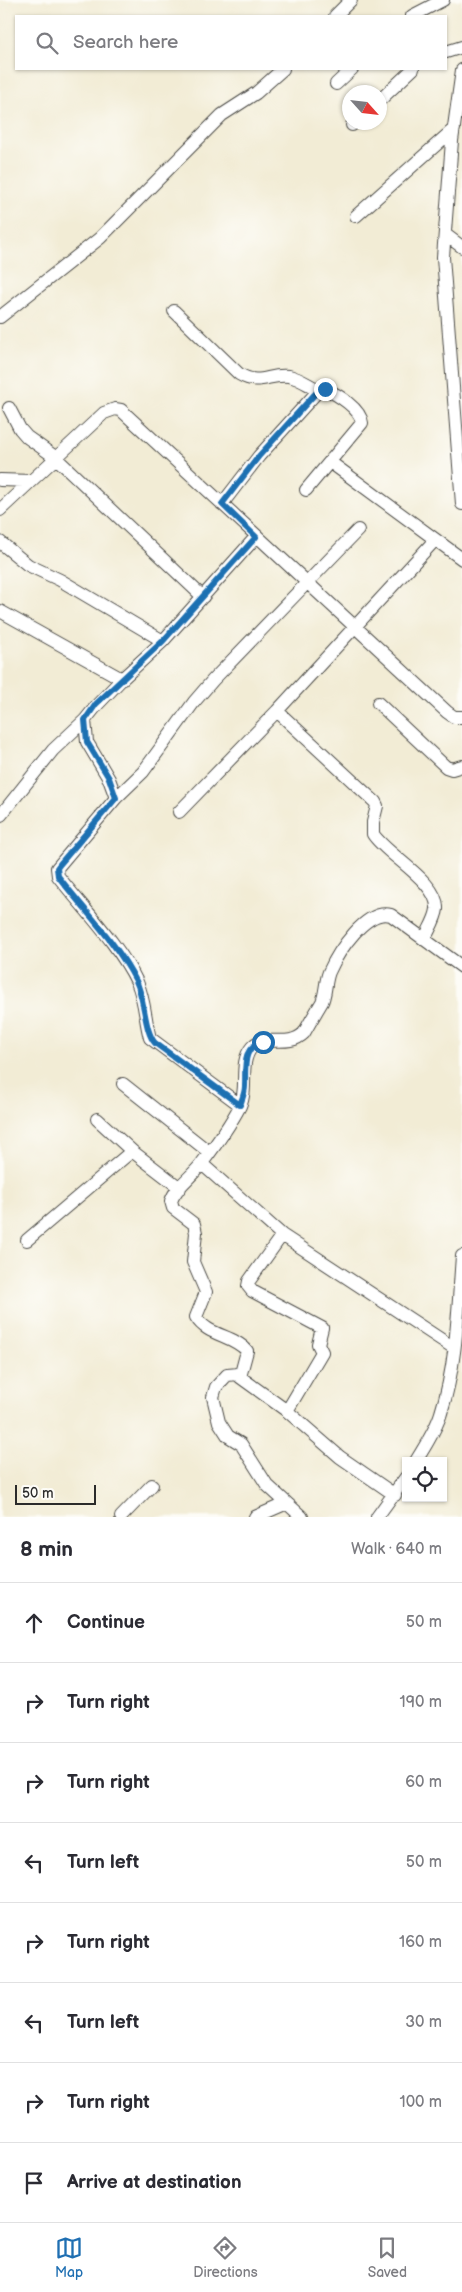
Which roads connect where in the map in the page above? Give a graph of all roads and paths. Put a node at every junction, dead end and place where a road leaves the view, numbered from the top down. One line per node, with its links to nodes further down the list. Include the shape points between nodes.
1 (350, 0): 3 (street)
2 (443, 0): 4 (street)
3 (336, 15)
4 (414, 15)
5 (462, 47): 6 (street)
6 (447, 52)
7 (282, 70): 19 (street, via 256,93 222,115 100,238)
8 (351, 70): 11 (street)
9 (412, 70): 12 (street)
10 (462, 70): 13 (street)
11 (336, 84)
12 (387, 93)
13 (461, 100): 14 (street)
14 (454, 129): 15 (street); 16 (street)
15 (356, 216)
16 (446, 235): 17 (street); 22 (street, via 443,257)
17 (462, 247)
18 (174, 311): 20 (street, via 248,380 287,376)
19 (0, 317)
20 (319, 390): 24 (street, via 325,389 337,396 362,418 361,426); 30 (street, via 254,462)
21 (10, 408): 23 (street, via 27,437)
22 (459, 411): 25 (street)
23 (55, 457): 27 (street); 30 (street, via 104,413 121,410); 39 (street)
24 (330, 462): 29 (street); 35 (street)
25 (461, 466): 28 (street)
26 (0, 480): 27 (street)
27 (31, 481): 32 (street)
28 (461, 481): 31 (street)
29 (306, 490)
30 (222, 504): 34 (street)
31 (462, 504)
32 (0, 510)
33 (358, 530): 38 (street)
34 (256, 537): 38 (street); 39 (street)
35 (435, 540): 37 (street); 41 (street)
36 (0, 542): 42 (street, via 28,565 60,580)
37 (462, 559)
38 (308, 583): 41 (street); 49 (street, via 201,694 143,772)
39 (203, 597): 42 (street)
40 (0, 611): 43 (street)
41 (356, 626): 45 (street); 46 (street, via 447,712 454,717)
42 (163, 641): 43 (street)
43 (122, 679): 47 (street, via 96,704)
44 (378, 703): 48 (street, via 446,767)
45 (277, 711): 50 (street); 52 (street, via 375,802 373,834 430,890 437,907)
46 (462, 716)
47 (85, 720): 49 (street, via 87,742 109,778); 51 (street, via 53,750)
48 (462, 766)
49 (116, 798): 55 (street, via 57,868 58,876 137,982 150,1038)
50 (179, 812)
51 (1, 815)
52 (425, 938): 53 (street); 55 (street, via 391,915 383,912 371,917 346,944 330,970 324,995 299,1038 258,1042 250,1050)
53 (462, 967)
54 (123, 1084): 58 (street)
55 (240, 1105): 58 (street)
56 (97, 1119): 57 (street)
57 (132, 1151): 60 (street); 62 (street)
58 (209, 1152): 59 (street)
59 (202, 1164): 60 (street); 61 (street)
60 (180, 1188): 66 (street, via 172,1197 171,1205 194,1224 193,1262 206,1290 196,1316 214,1332 247,1351)
61 (282, 1235): 65 (street); 67 (street, via 248,1286 322,1328 318,1344 322,1352)
62 (27, 1240)
63 (462, 1256): 64 (street)
64 (459, 1320): 65 (street)
65 (454, 1348): 68 (street, via 441,1413)
66 (239, 1374): 67 (street); 72 (street, via 227,1375 216,1387 213,1397 217,1417 228,1436 241,1444 268,1485)
67 (287, 1411): 71 (street, via 340,1457)
68 (418, 1457)
69 (402, 1483): 71 (street)
70 (152, 1485): 73 (street)
71 (394, 1494): 76 (street)
72 (287, 1503): 74 (street); 75 (street)
73 (121, 1517)
74 (255, 1517)
75 (302, 1517)
76 (377, 1517)

